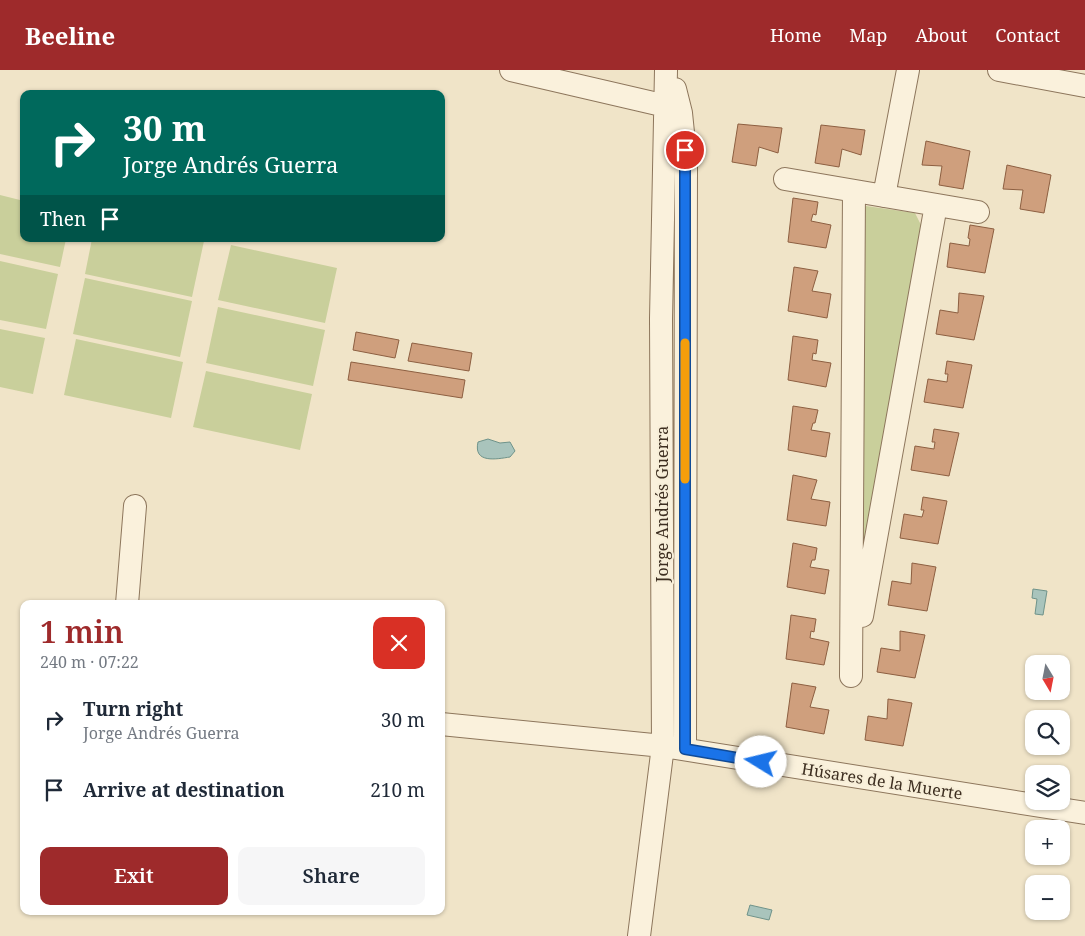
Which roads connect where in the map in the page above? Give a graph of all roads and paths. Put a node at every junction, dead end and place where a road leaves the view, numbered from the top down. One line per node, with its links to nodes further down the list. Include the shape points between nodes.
1 (511, 70): 7 (street)
2 (666, 70): 7 (street, Jorge Andrés Guerra)
3 (670, 70): 17 (street, Jorge Andrés Guerra, via 681,113 686,162)
4 (908, 70): 10 (street)
5 (999, 70): 6 (street)
6 (1085, 86)
7 (666, 106): 16 (street, Jorge Andrés Guerra, via 660,320)
8 (785, 179): 9 (street)
9 (854, 191): 10 (street); 11 (street, via 851,676)
10 (884, 196): 11 (street)
11 (936, 205): 12 (street)
12 (978, 212)
13 (135, 506): 14 (street)
14 (127, 600)
15 (445, 724): 16 (street, Húsares de la Muerte)
16 (663, 746): 17 (street, Húsares de la Muerte); 19 (street, Jorge Andrés Guerra)
17 (685, 749): 18 (street, Húsares de la Muerte)
18 (1085, 813)
19 (639, 936)

